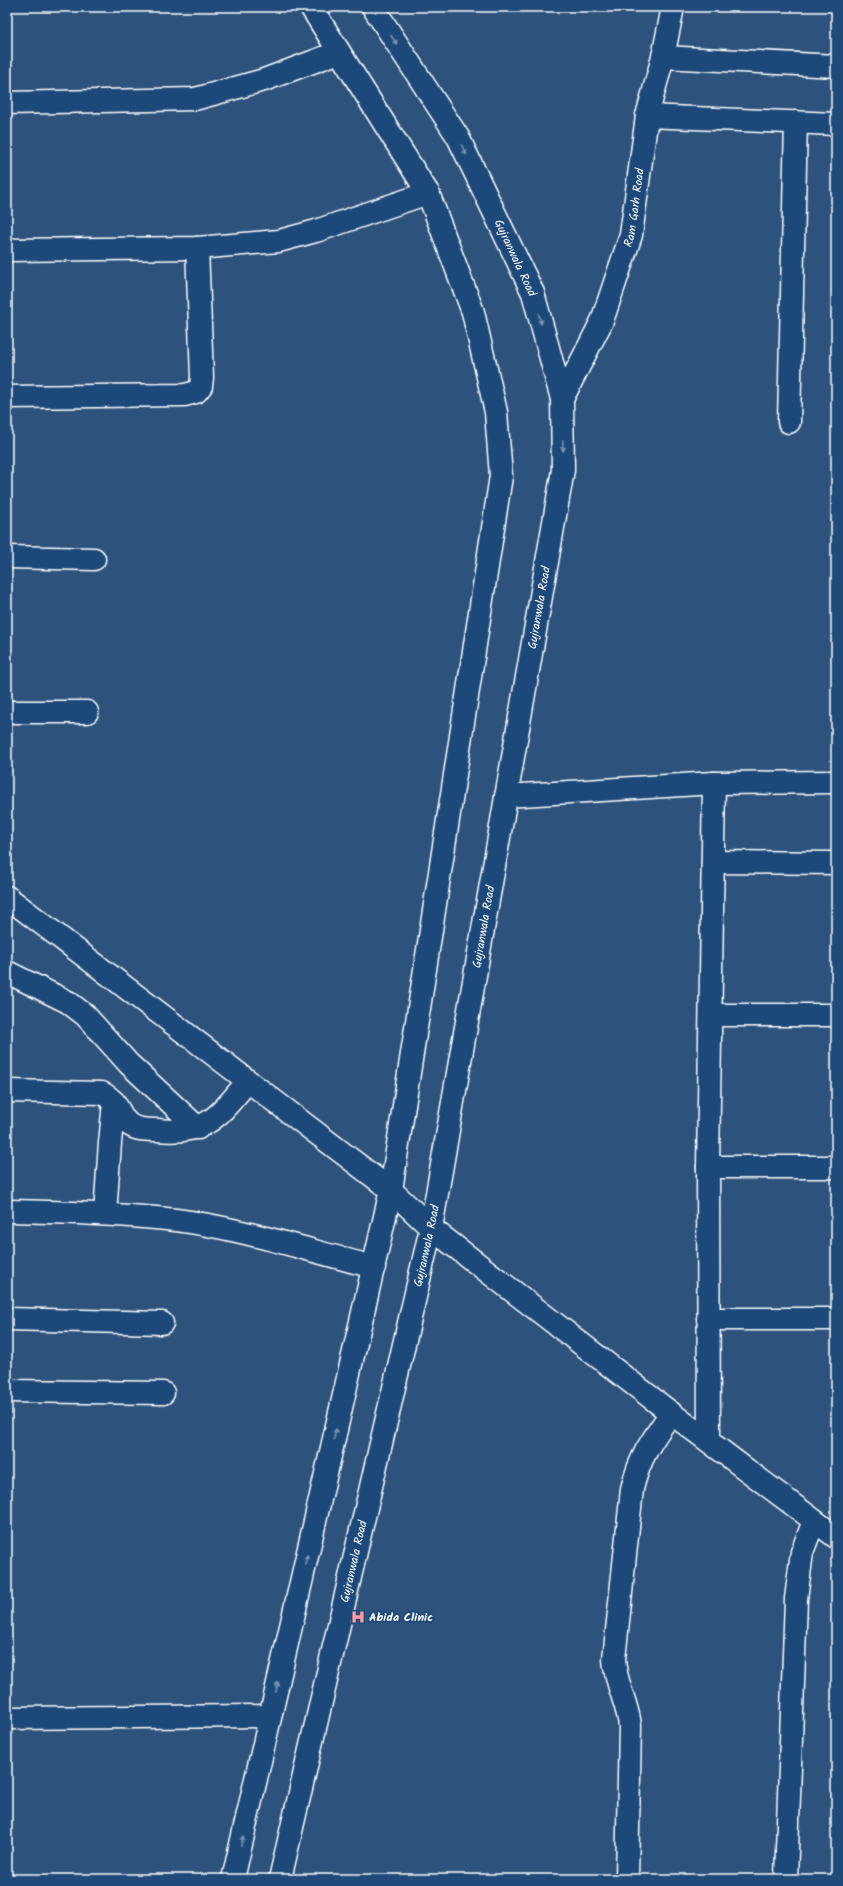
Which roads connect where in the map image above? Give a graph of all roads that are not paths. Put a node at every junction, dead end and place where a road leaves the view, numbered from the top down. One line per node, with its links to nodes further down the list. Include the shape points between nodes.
1 (311, 7): 4 (main road)
2 (373, 7): 15 (main road, Gujranwala Road, one-way to 15, via 458,137 530,286)
3 (673, 7): 5 (main road, Ram Garh Road)
4 (339, 52): 7 (main road, via 264,80 195,99); 11 (main road)
5 (663, 57): 6 (main road); 8 (main road, Ram Garh Road)
6 (836, 66)
7 (7, 102)
8 (647, 116): 9 (main road); 15 (main road, Ram Garh Road, via 631,235 602,321)
9 (796, 122): 10 (main road); 16 (main road)
10 (836, 124)
11 (428, 192): 12 (main road, via 316,231 279,241); 36 (main road, via 473,312 496,412 501,476)
12 (197, 248): 13 (main road); 14 (main road, via 202,377 201,386 196,392 185,395)
13 (7, 250)
14 (7, 397)
15 (562, 398): 23 (main road, Gujranwala Road, one-way to 23, via 563,470)
16 (789, 422)
17 (7, 557): 18 (main road)
18 (94, 559)
19 (7, 712): 20 (main road)
20 (87, 712)
21 (836, 782): 22 (main road)
22 (714, 783): 23 (main road); 24 (main road)
23 (506, 796): 39 (main road, Gujranwala Road)
24 (713, 862): 25 (main road); 28 (main road)
25 (836, 863)
26 (7, 897): 30 (main road)
27 (7, 972): 33 (main road, via 68,1002 85,1015 129,1064)
28 (710, 1015): 29 (main road); 34 (main road)
29 (836, 1015)
30 (248, 1080): 33 (main road, via 218,1115); 36 (main road)
31 (7, 1091): 32 (main road, via 102,1093)
32 (114, 1102): 33 (main road, via 130,1125 139,1129 165,1131); 38 (main road)
33 (198, 1128)
34 (708, 1167): 35 (main road); 42 (main road)
35 (836, 1167)
36 (391, 1190): 39 (main road); 40 (main road)
37 (7, 1211): 38 (main road)
38 (105, 1214): 40 (main road, via 177,1220 221,1228)
39 (431, 1228): 47 (main road); 54 (main road, Gujranwala Road)
40 (374, 1267): 51 (main road, one-way to 40)
41 (7, 1319): 44 (main road)
42 (708, 1319): 43 (main road); 48 (main road)
43 (836, 1319)
44 (162, 1323)
45 (7, 1392): 46 (main road)
46 (163, 1393)
47 (671, 1413): 48 (main road); 55 (main road, via 644,1452 637,1467 632,1489 614,1659 616,1677 630,1725)
48 (708, 1441): 49 (main road)
49 (814, 1521): 50 (main road); 56 (main road, via 802,1552 796,1599)
50 (836, 1537)
51 (270, 1716): 52 (main road); 53 (main road, one-way to 51)
52 (7, 1718)
53 (233, 1879)
54 (280, 1879)
55 (627, 1879)
56 (786, 1879)

